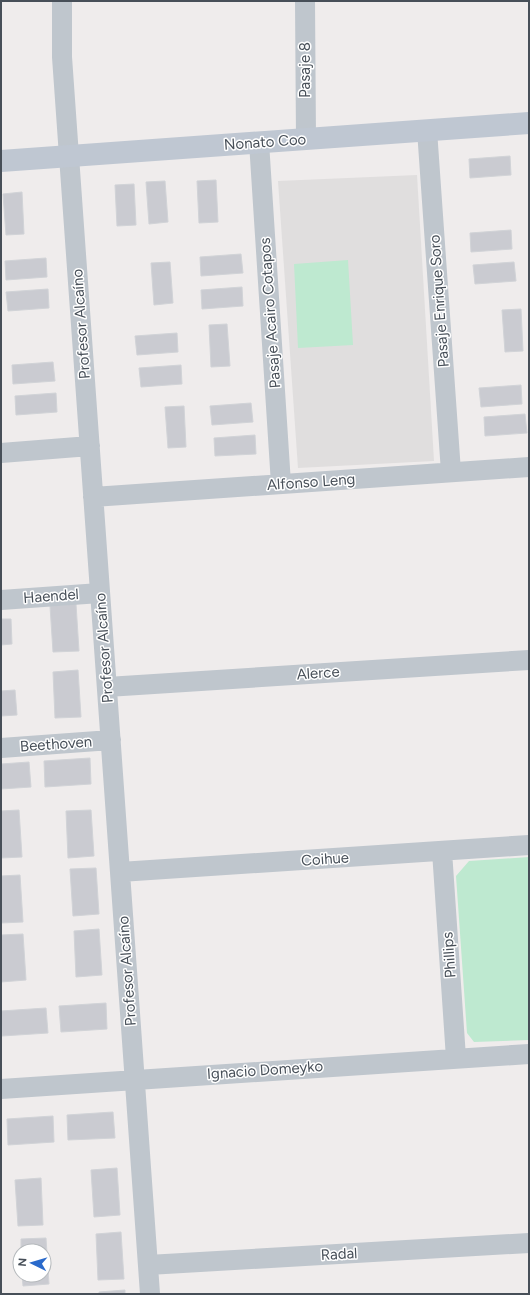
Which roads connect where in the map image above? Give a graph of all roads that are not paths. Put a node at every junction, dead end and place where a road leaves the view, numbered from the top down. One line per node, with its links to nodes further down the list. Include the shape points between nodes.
1 (62, 1): 7 (street, Profesor Alcaíno, via 62,57)
2 (305, 1): 5 (street, Pasaje 8)
3 (529, 123): 4 (main road, Nonato Coo)
4 (428, 130): 5 (main road, Nonato Coo); 12 (street, Pasaje Enrique Soro)
5 (306, 139): 6 (main road, Nonato Coo)
6 (259, 142): 7 (main road, Nonato Coo); 13 (street, Pasaje Acairo Cotapos)
7 (69, 156): 8 (main road, Nonato Coo); 9 (street, Profesor Alcaíno)
8 (1, 161)
9 (90, 446): 10 (street); 14 (street, Profesor Alcaíno)
10 (1, 453)
11 (529, 467): 12 (street, Alfonso Leng)
12 (451, 472): 13 (street, Alfonso Leng)
13 (281, 484): 14 (street, Alfonso Leng)
14 (94, 496): 15 (street, Profesor Alcaíno)
15 (100, 593): 16 (street, Haendel); 18 (street, Profesor Alcaíno)
16 (1, 600)
17 (529, 660): 18 (street, Alerce)
18 (107, 687): 19 (street, Profesor Alcaíno)
19 (111, 740): 20 (street, Beethoven); 23 (street, Profesor Alcaíno)
20 (1, 748)
21 (529, 845): 22 (street, Coihue)
22 (442, 851): 23 (street, Coihue); 25 (street, Phillips)
23 (120, 872): 26 (street, Profesor Alcaíno)
24 (529, 1054): 25 (street, Ignacio Domeyko)
25 (456, 1058): 26 (street, Ignacio Domeyko)
26 (135, 1079): 27 (street, Ignacio Domeyko); 29 (street, Profesor Alcaíno)
27 (1, 1089)
28 (529, 1243): 29 (street, Radal)
29 (148, 1265): 30 (street, Profesor Alcaíno)
30 (150, 1294)

